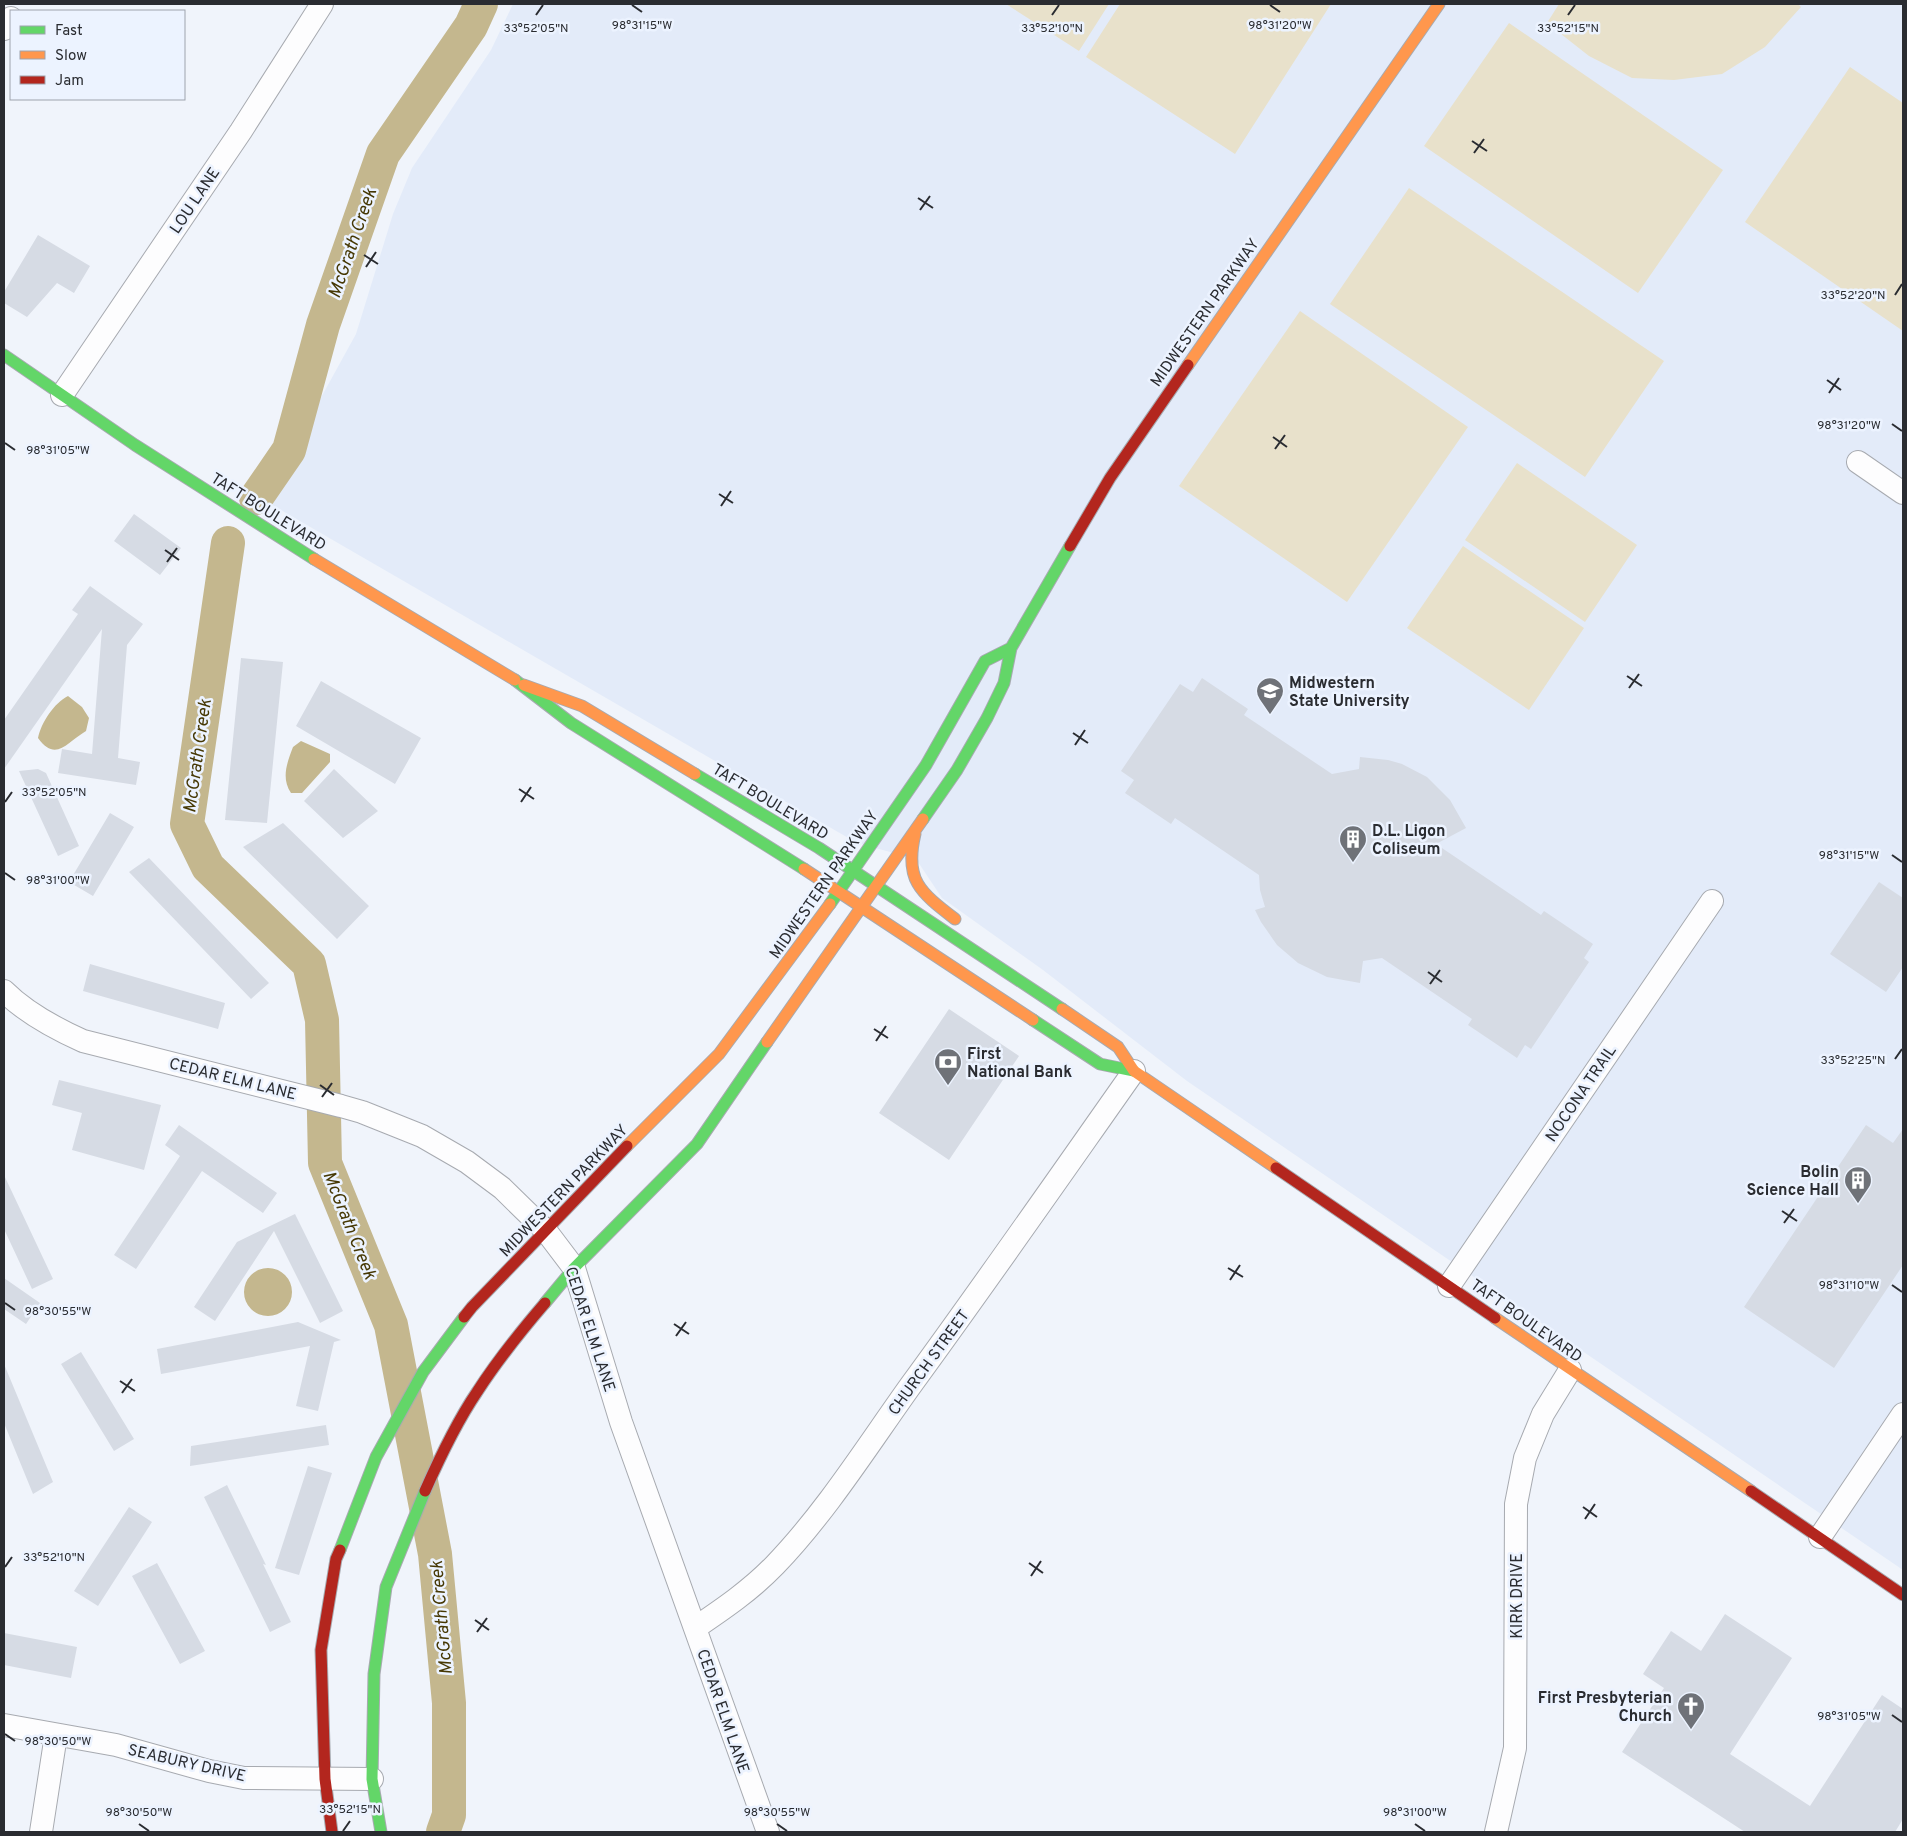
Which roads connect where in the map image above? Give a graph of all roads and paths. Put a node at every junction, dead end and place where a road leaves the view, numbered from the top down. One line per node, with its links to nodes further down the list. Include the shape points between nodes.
1 (322, 4): 4 (street, LOU LANE, via 241,131)
2 (1439, 4): 7 (main road, MIDWESTERN PARKWAY, via 1110,478)
3 (4, 355): 4 (main road, TAFT BOULEVARD)
4 (62, 395): 8 (main road, TAFT BOULEVARD, via 286,542)
5 (1858, 462): 6 (street)
6 (1903, 493)
7 (1011, 648): 9 (main road, MIDWESTERN PARKWAY, via 1004,683 988,718); 10 (main road, MIDWESTERN PARKWAY, via 985,661 926,765)
8 (524, 685): 10 (main road, TAFT BOULEVARD, via 582,706); 12 (main road, TAFT BOULEVARD, via 571,723)
9 (916, 830): 11 (main road, MIDWESTERN PARKWAY); 15 (main road, via 910,865 916,882 926,896)
10 (853, 871): 11 (main road, TAFT BOULEVARD); 12 (main road, MIDWESTERN PARKWAY)
11 (877, 887): 14 (main road, MIDWESTERN PARKWAY); 18 (main road, TAFT BOULEVARD)
12 (838, 891): 14 (main road, TAFT BOULEVARD); 20 (main road, MIDWESTERN PARKWAY, via 719,1054)
13 (1712, 901): 22 (street, NOCONA TRAIL)
14 (862, 907): 19 (main road, TAFT BOULEVARD, via 1100,1064); 21 (main road, MIDWESTERN PARKWAY, via 697,1144)
15 (961, 924)
16 (1012, 962): 18 (main road)
17 (4, 991): 20 (street, CEDAR ELM LANE, via 18,1005 83,1041 342,1106 422,1136 467,1162 502,1188)
18 (1092, 1030): 19 (main road, TAFT BOULEVARD, via 1118,1048)
19 (1134, 1070): 22 (main road, TAFT BOULEVARD); 27 (street, CHURCH STREET, via 1016,1241 819,1514 774,1566 735,1601)
20 (546, 1231): 21 (street, CEDAR ELM LANE); 30 (main road, MIDWESTERN PARKWAY, via 472,1307 423,1372 376,1457 336,1559 321,1650)
21 (574, 1268): 27 (street, CEDAR ELM LANE, via 621,1422); 31 (main road, MIDWESTERN PARKWAY, via 477,1391 446,1444 411,1522 386,1587 374,1674)
22 (1449, 1286): 23 (main road, TAFT BOULEVARD)
23 (1570, 1370): 25 (main road, TAFT BOULEVARD); 36 (street, KIRK DRIVE, via 1543,1414 1525,1458 1516,1504 1515,1748)
24 (1903, 1414): 25 (street)
25 (1820, 1537): 26 (main road, TAFT BOULEVARD)
26 (1903, 1595)
27 (695, 1628): 35 (street, CEDAR ELM LANE)
28 (4, 1724): 29 (street, SEABURY DRIVE)
29 (56, 1735): 30 (street, SEABURY DRIVE, via 116,1745 244,1778); 32 (street)
30 (325, 1779): 31 (street, SEABURY DRIVE); 33 (main road, MIDWESTERN PARKWAY)
31 (372, 1779): 34 (main road, MIDWESTERN PARKWAY)
32 (41, 1832)
33 (332, 1832)
34 (382, 1832)
35 (768, 1832)
36 (1496, 1832)

